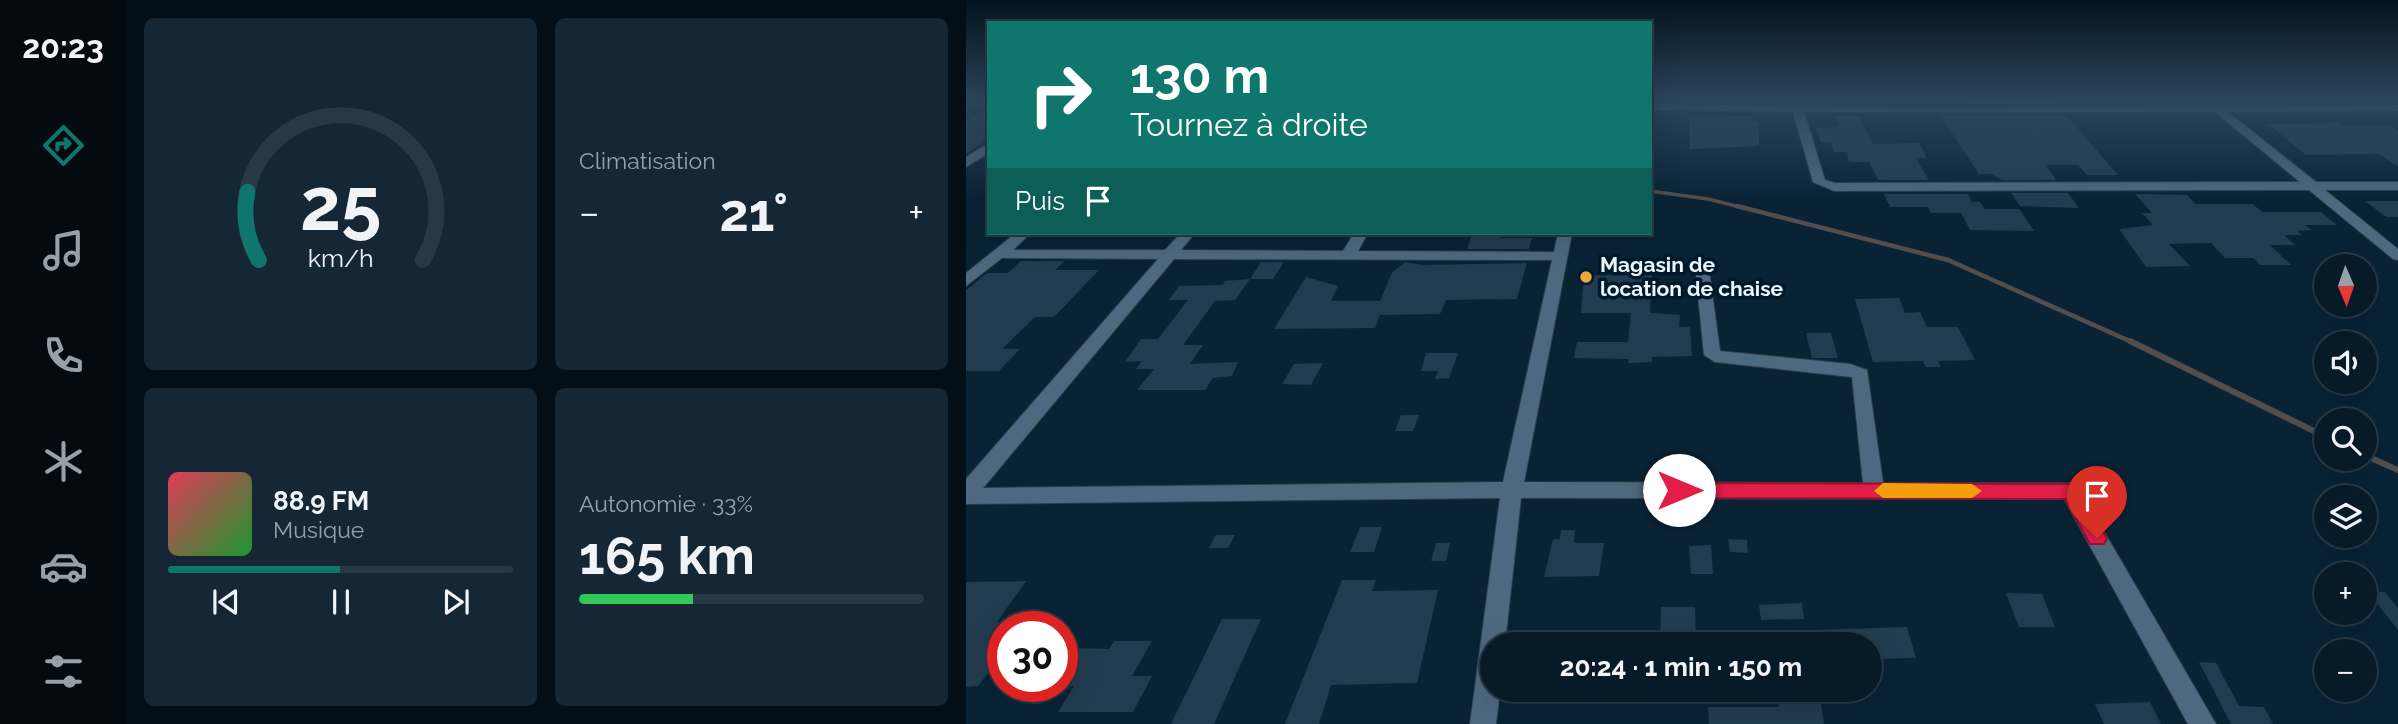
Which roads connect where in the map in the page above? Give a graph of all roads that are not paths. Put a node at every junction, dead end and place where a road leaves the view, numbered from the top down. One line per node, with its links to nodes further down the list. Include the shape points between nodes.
1 (1805, 134): 7 (street, via 1819,182 1834,187)
2 (2248, 134): 7 (street)
3 (987, 148): 4 (street)
4 (966, 164): 5 (street)
5 (987, 165)
6 (2398, 186): 7 (street)
7 (2314, 187): 16 (street)
8 (1022, 235): 12 (street)
9 (1186, 235): 13 (street)
10 (1360, 235): 14 (street)
11 (1564, 235): 15 (street)
12 (998, 254): 13 (street); 18 (street)
13 (1170, 254): 14 (street); 21 (street)
14 (1348, 255): 15 (street)
15 (1559, 256): 19 (street)
16 (2398, 256)
17 (1703, 265): 20 (street, via 1710,351 1715,356 1861,374)
18 (966, 281)
19 (1512, 490): 20 (street); 21 (street); 22 (street)
20 (1874, 491): 23 (street, via 2070,491)
21 (966, 494)
22 (1483, 724)
23 (2203, 724)

